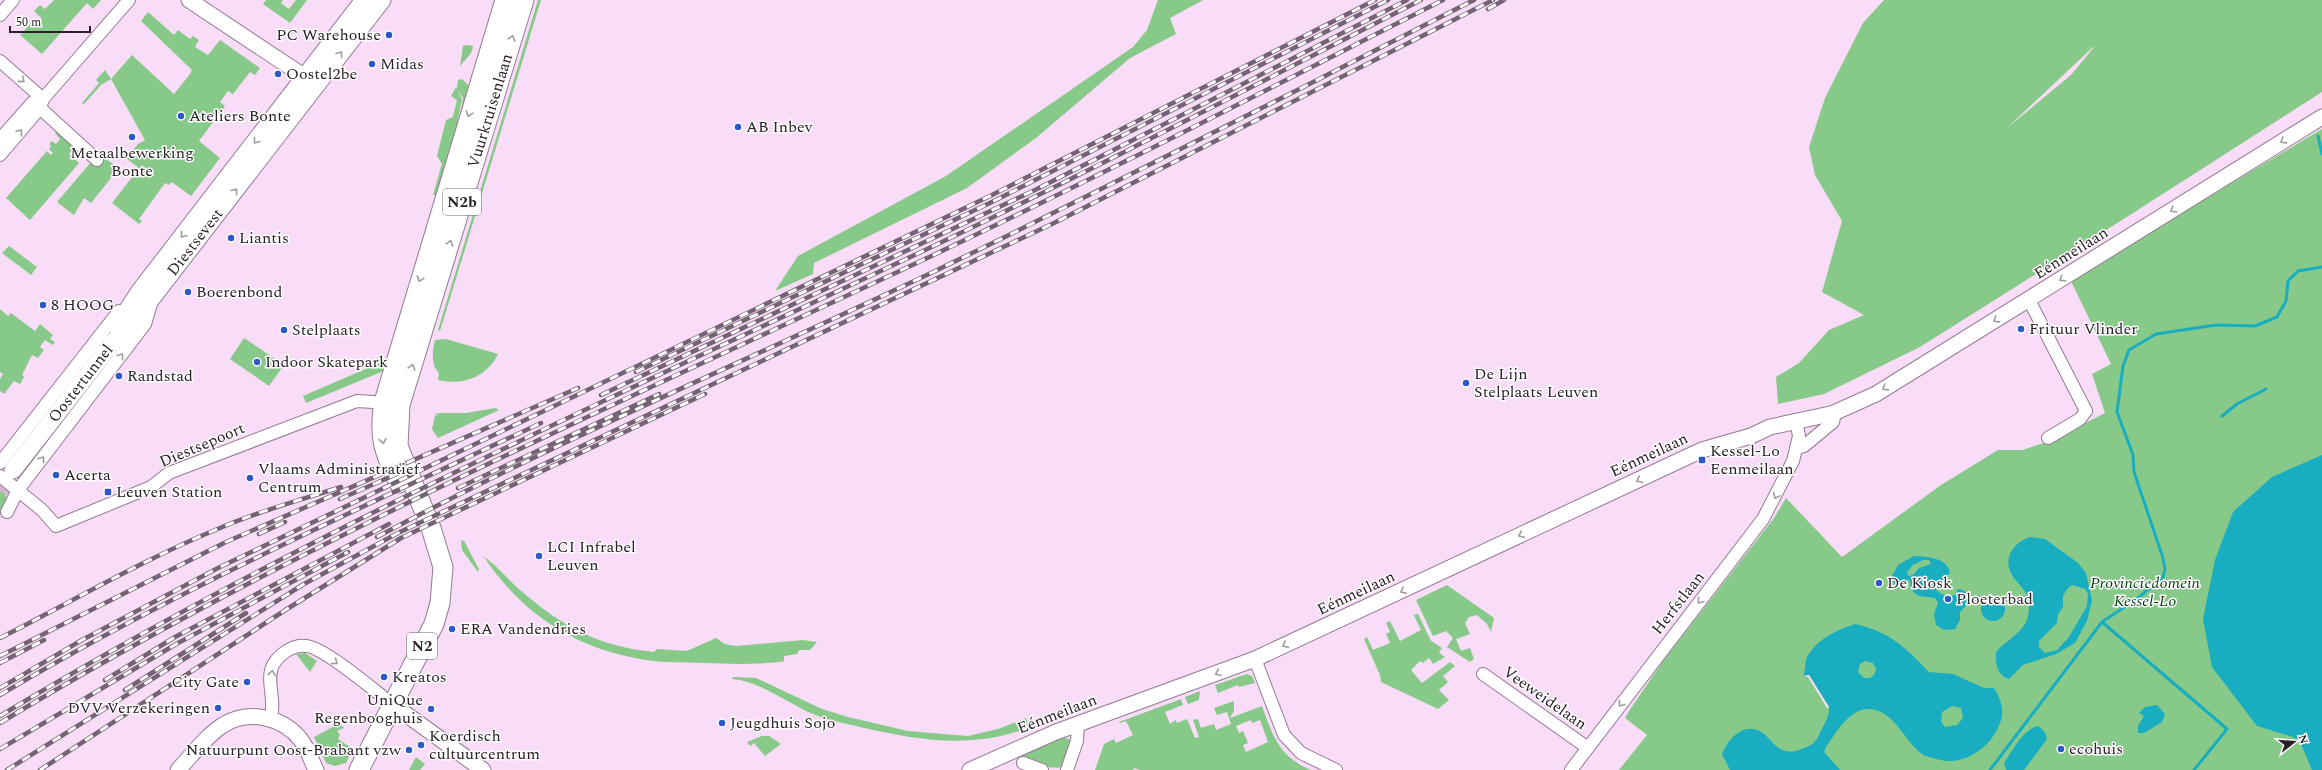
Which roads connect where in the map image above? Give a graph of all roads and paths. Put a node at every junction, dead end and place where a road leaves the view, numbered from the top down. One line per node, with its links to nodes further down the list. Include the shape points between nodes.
1 (13, 0): 8 (street)
2 (129, 0): 11 (street)
3 (189, 0): 10 (street)
4 (364, 0): 10 (main road, Diestsevest)
5 (382, 0): 16 (main road, Diestsevest, one-way to 5)
6 (505, 0): 18 (main road, Vuurkruisenlaan / N2b, one-way to 18)
7 (524, 0): 18 (main road, Vuurkruisenlaan / N2b, one-way to 7)
8 (0, 15)
9 (0, 61): 11 (street, one-way to 11)
10 (305, 77): 16 (main road, Diestsevest, one-way to 16)
11 (42, 104): 13 (street, via 33,102); 14 (street, one-way to 11); 15 (street)
12 (2319, 119): 17 (street, Eénmeilaan, one-way to 17)
13 (0, 139)
14 (0, 155)
15 (97, 160)
16 (146, 295): 23 (main road, Oostertunnel, via 131,325 113,342); 24 (street, Diestsevest, one-way to 16, via 145,324)
17 (2029, 300): 19 (street, Eénmeilaan, one-way to 19); 21 (street, via 2086,411 2080,419)
18 (392, 403): 25 (street, Diestsepoort, via 357,401 169,473 151,487 56,526); 29 (main road, N2, via 398,446 439,550 443,567 440,603 434,624)
19 (1832, 419): 20 (street, Eénmeilaan); 22 (street, via 1804,446)
20 (1797, 424): 22 (street, Herfstlaan); 27 (street, Eénmeilaan, one-way to 27, via 1772,435 1751,436 1702,450)
21 (2048, 438)
22 (1798, 448): 32 (street, Herfstlaan, one-way to 32, via 1763,519)
23 (5, 469): 24 (street, Diestsepoort)
24 (18, 490): 25 (street, Diestsepoort); 26 (street, Diestsevest)
25 (30, 501): 26 (street)
26 (4, 514)
27 (1255, 659): 31 (street, Eénmeilaan, one-way to 31); 42 (street, via 1284,735 1301,753)
28 (1483, 674): 32 (street, Veeweidelaan)
29 (392, 704): 30 (street, one-way to 29, via 273,711 270,673 273,665 284,652 301,646 311,647 324,654); 33 (main road, N2); 38 (street)
30 (270, 719): 35 (street, via 286,726 298,736); 36 (street, via 248,717 225,724)
31 (1078, 725): 39 (street, Eénmeilaan); 41 (street, via 1077,741)
32 (1588, 748): 43 (street, Herfstlaan)
33 (362, 762): 37 (street, via 358,757)
34 (1022, 763): 40 (street)
35 (317, 769)
36 (178, 770)
37 (350, 770)
38 (483, 770)
39 (970, 770)
40 (1042, 770)
41 (1067, 770)
42 (1336, 770)
43 (1571, 770)

